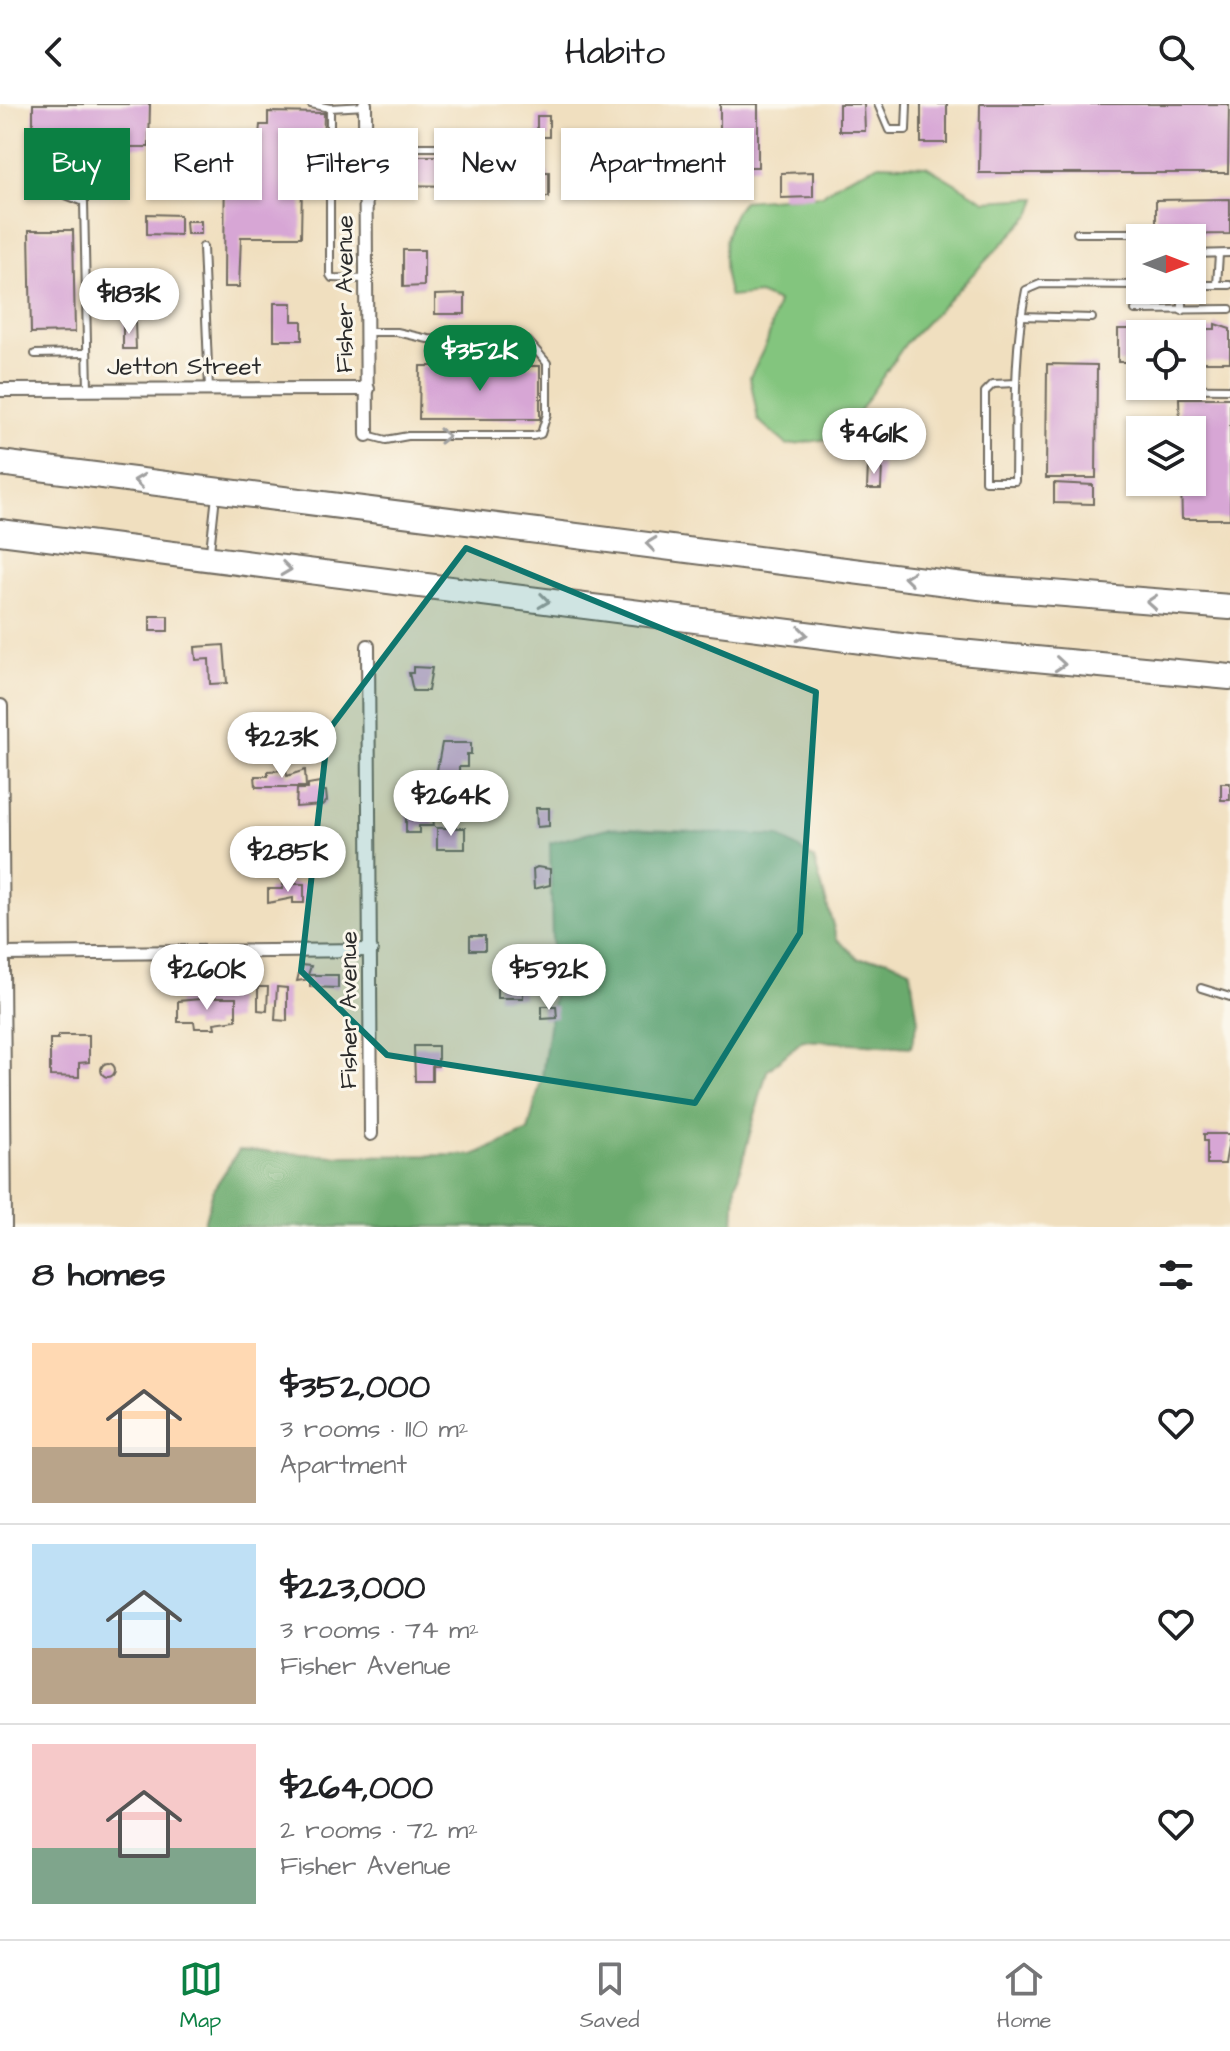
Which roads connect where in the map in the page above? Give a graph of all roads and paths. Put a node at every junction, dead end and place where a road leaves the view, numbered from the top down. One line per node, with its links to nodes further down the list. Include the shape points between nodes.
1 (311, 104): 5 (lane)
2 (878, 104): 3 (lane, via 884,124 898,132 906,130)
3 (907, 104)
4 (366, 105): 5 (lane); 6 (street, Fisher Avenue)
5 (330, 108): 15 (lane, via 330,275)
6 (366, 128)
7 (79, 200): 27 (lane, via 84,202)
8 (366, 200): 15 (street, Fisher Avenue)
9 (1077, 233): 10 (lane)
10 (1126, 233)
11 (203, 247): 30 (lane)
12 (1230, 253): 14 (lane)
13 (1206, 254): 14 (lane)
14 (1219, 254): 18 (lane)
15 (367, 279): 26 (street, Fisher Avenue)
16 (1126, 285): 24 (lane, via 1040,284 1026,290)
17 (1206, 285): 18 (lane)
18 (1217, 285): 19 (lane)
19 (1230, 285)
20 (1182, 304): 23 (lane)
21 (1230, 309): 23 (lane)
22 (1135, 310): 23 (lane)
23 (1182, 311)
24 (1021, 316): 25 (lane); 29 (lane)
25 (1092, 318)
26 (367, 332): 31 (street, Fisher Avenue); 36 (lane, one-way to 26, via 386,440 541,434 547,414 547,363 528,341)
27 (84, 353): 28 (lane); 35 (lane)
28 (35, 354)
29 (1016, 383): 29 (lane, via 1015,481 985,481 985,392 993,384)
30 (209, 389): 31 (street, Jetton Street); 35 (street, Jetton Street)
31 (368, 389): 36 (street, Fisher Avenue)
32 (1206, 389): 33 (lane)
33 (1230, 389)
34 (0, 390): 35 (street, Jetton Street)
35 (88, 390)
36 (367, 435)
37 (0, 463): 38 (highway, one-way to 37)
38 (217, 492): 40 (lane); 41 (highway, one-way to 38, via 987,588)
39 (0, 532): 40 (highway)
40 (209, 559): 43 (highway, one-way to 43, via 917,648)
41 (1230, 607)
42 (368, 646): 45 (street, Fisher Avenue)
43 (1230, 677)
44 (1, 706): 46 (street)
45 (371, 950): 46 (street); 49 (street, Fisher Avenue)
46 (2, 954): 50 (street)
47 (1201, 988): 48 (lane)
48 (1230, 997)
49 (371, 1134)
50 (5, 1227)

